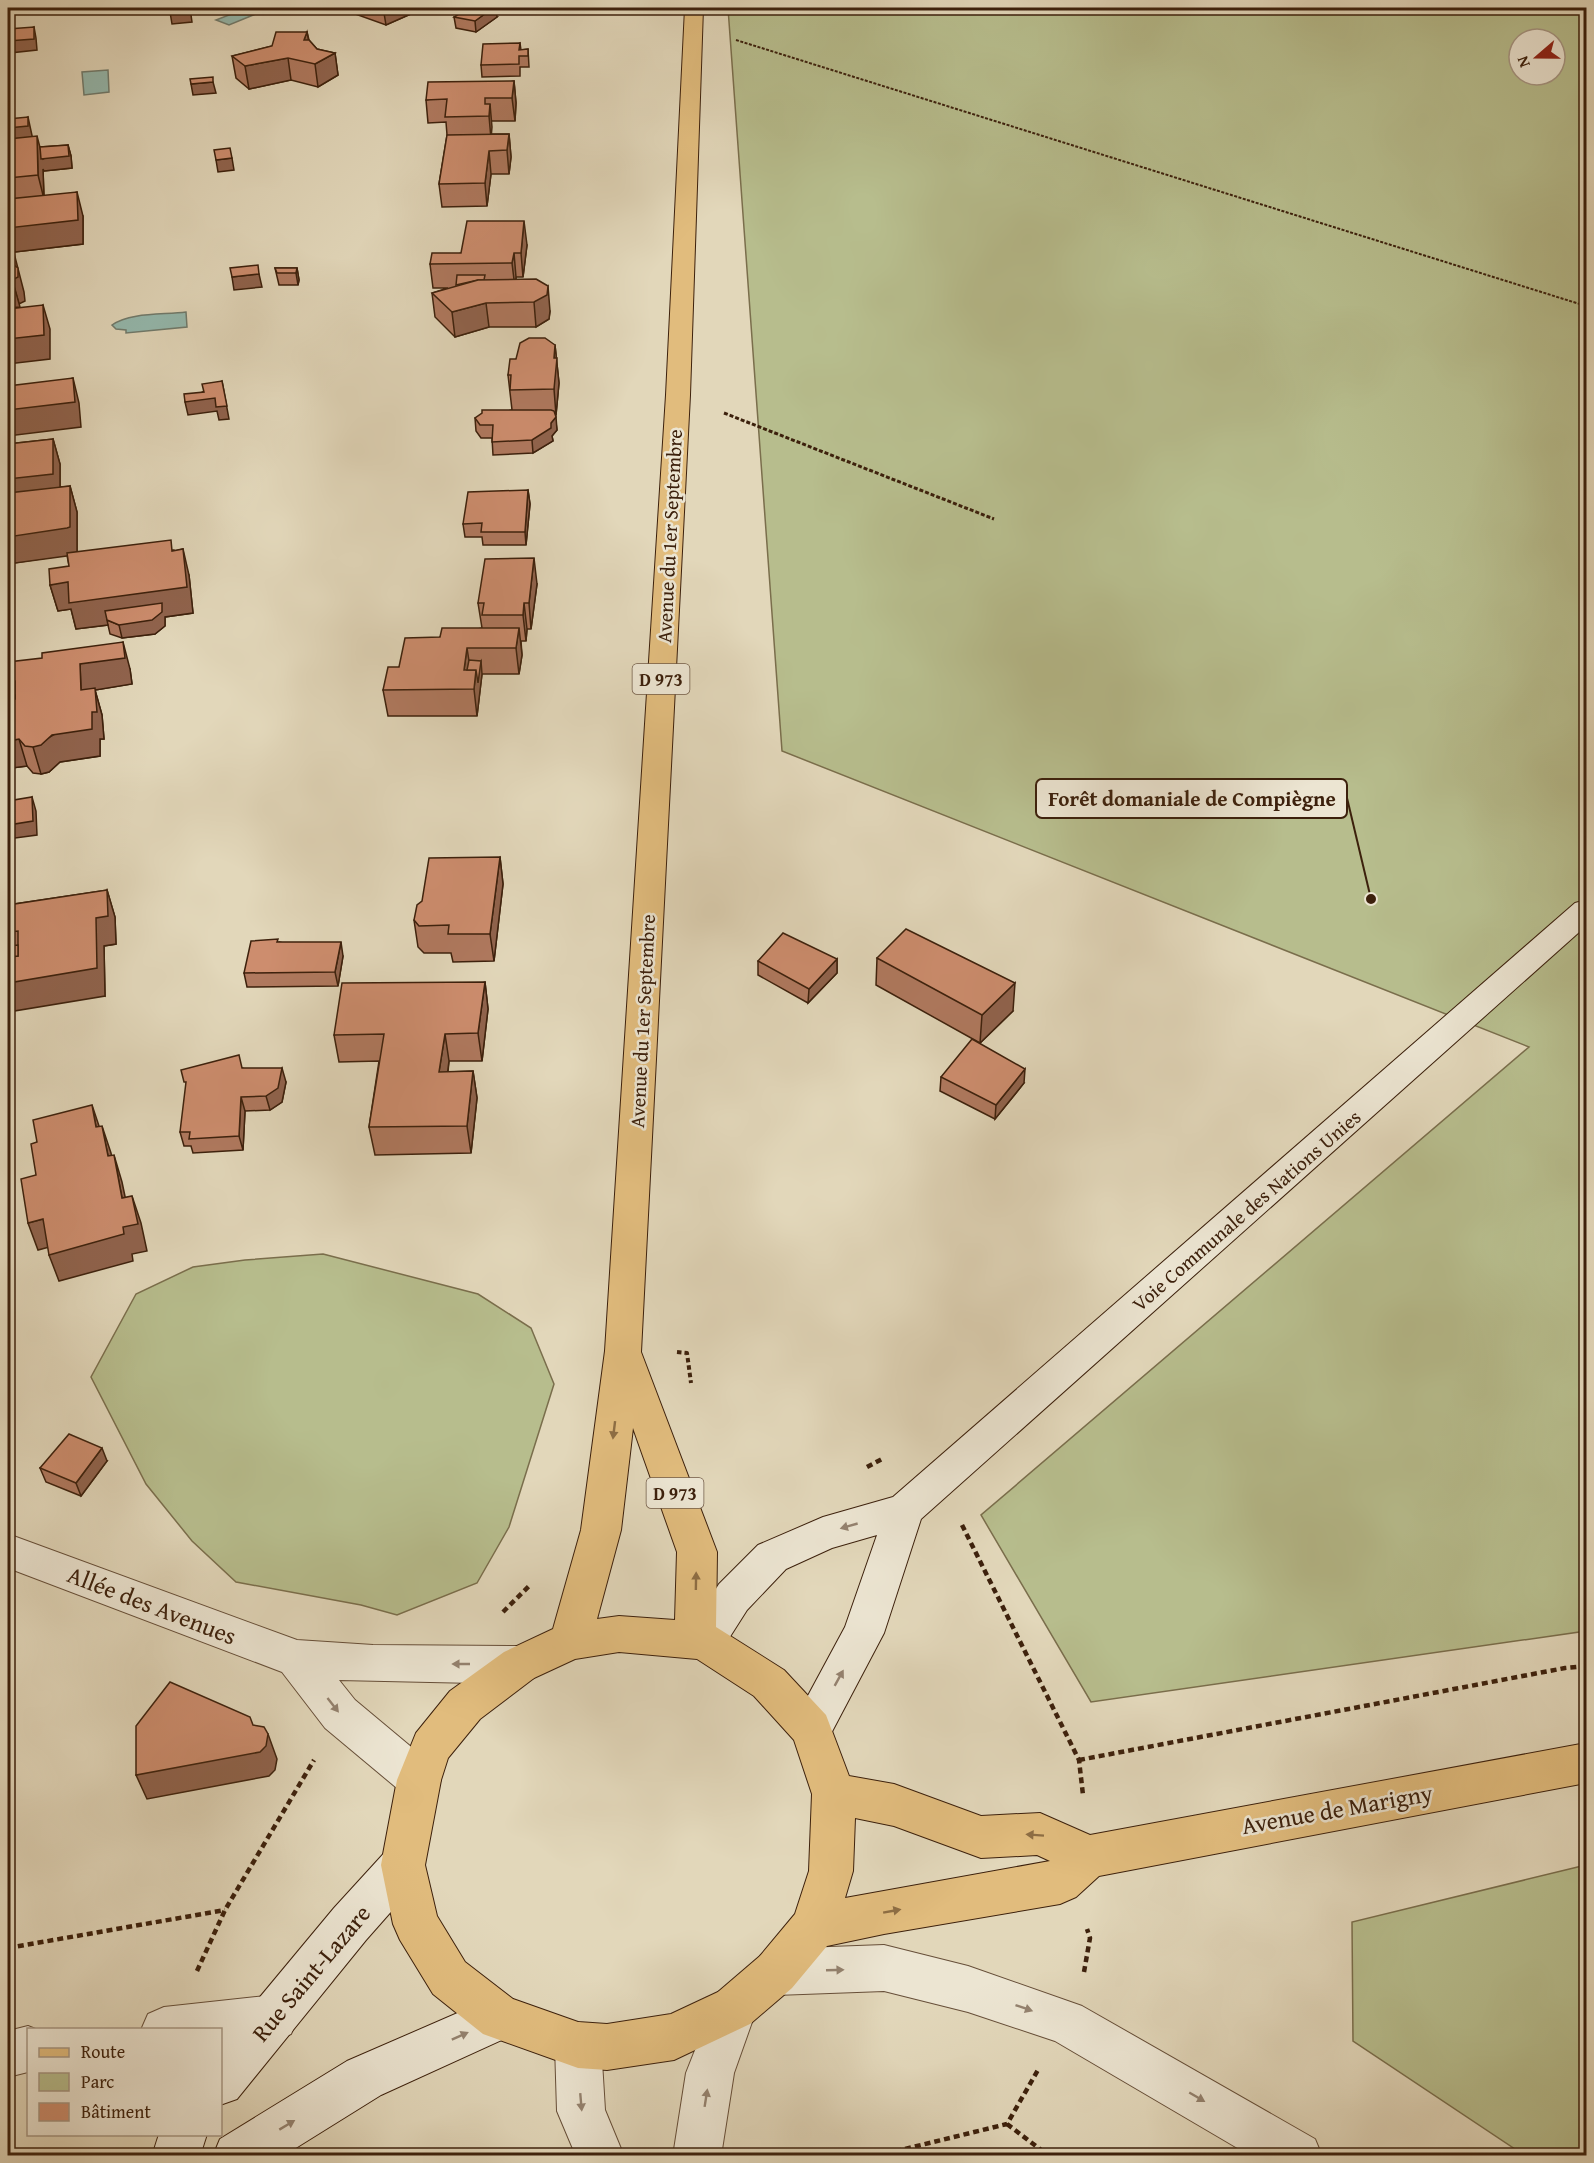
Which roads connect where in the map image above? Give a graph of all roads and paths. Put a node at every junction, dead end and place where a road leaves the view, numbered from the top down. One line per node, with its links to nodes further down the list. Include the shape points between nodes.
1 (633, 8): 4 (path)
2 (1546, 8): 3 (path)
3 (1587, 14)
4 (694, 17): 5 (path); 6 (main road, Avenue du 1er Septembre / D 973)
5 (1587, 306)
6 (678, 395): 7 (path); 9 (main road, Avenue du 1er Septembre / D 973)
7 (994, 519)
8 (1587, 910): 14 (main road, Voie Communale des Nations Unies)
9 (623, 1351): 19 (main road, D 973, one-way to 9, via 697,1552); 20 (main road, D 973, one-way to 20, via 601,1530)
10 (687, 1353): 11 (path)
11 (691, 1386)
12 (893, 1454): 13 (path)
13 (862, 1469)
14 (905, 1510): 19 (main road, Voie Communale des Nations Unies, one-way to 19, via 823,1534 772,1557); 25 (main road, one-way to 14, via 864,1633)
15 (958, 1516): 23 (path, via 1079,1760)
16 (8, 1551): 21 (main road, Allée des Avenues)
17 (536, 1579): 18 (path)
18 (498, 1616)
19 (700, 1640): 20 (main road, via 619,1634); 25 (main road, via 769,1683)
20 (570, 1641): 22 (main road)
21 (297, 1659): 22 (main road, Allée des Avenues, one-way to 21); 24 (main road, one-way to 24)
22 (519, 1665): 27 (main road, via 465,1705 431,1747)
23 (1587, 1666)
24 (340, 1714): 27 (main road); 33 (path, via 225,1910)
25 (811, 1729): 28 (main road)
26 (1587, 1763): 29 (main road, Avenue de Marigny)
27 (419, 1780): 30 (main road)
28 (834, 1794): 29 (main road, one-way to 28, via 1040,1834 981,1837 894,1805); 32 (main road, via 831,1871)
29 (1088, 1857): 32 (main road, one-way to 29, via 1060,1882)
30 (403, 1864): 37 (main road, Rue Saint-Lazare); 38 (main road, via 416,1924 449,1978)
31 (1082, 1918): 35 (path, via 1090,1938)
32 (814, 1927): 34 (main road)
33 (8, 1948)
34 (776, 1971): 36 (main road); 53 (main road, one-way to 53, via 884,1968 968,1989 1066,2022)
35 (1083, 1980)
36 (734, 2007): 40 (main road, via 674,2037 608,2047); 50 (main road, one-way to 36, via 710,2073)
37 (275, 2018): 39 (main road); 44 (main road, Rue Saint-Lazare)
38 (500, 2018): 40 (main road); 48 (main road, one-way to 38, via 364,2078)
39 (182, 2028)
40 (578, 2046): 49 (main road, one-way to 49, via 581,2111)
41 (27, 2049): 42 (main road)
42 (8, 2054)
43 (1042, 2062): 45 (path)
44 (222, 2080)
45 (1006, 2124): 51 (path); 52 (path)
46 (182, 2136): 47 (main road)
47 (176, 2156)
48 (237, 2156)
49 (600, 2156)
50 (697, 2156)
51 (876, 2156)
52 (1049, 2156)
53 (1298, 2156)

